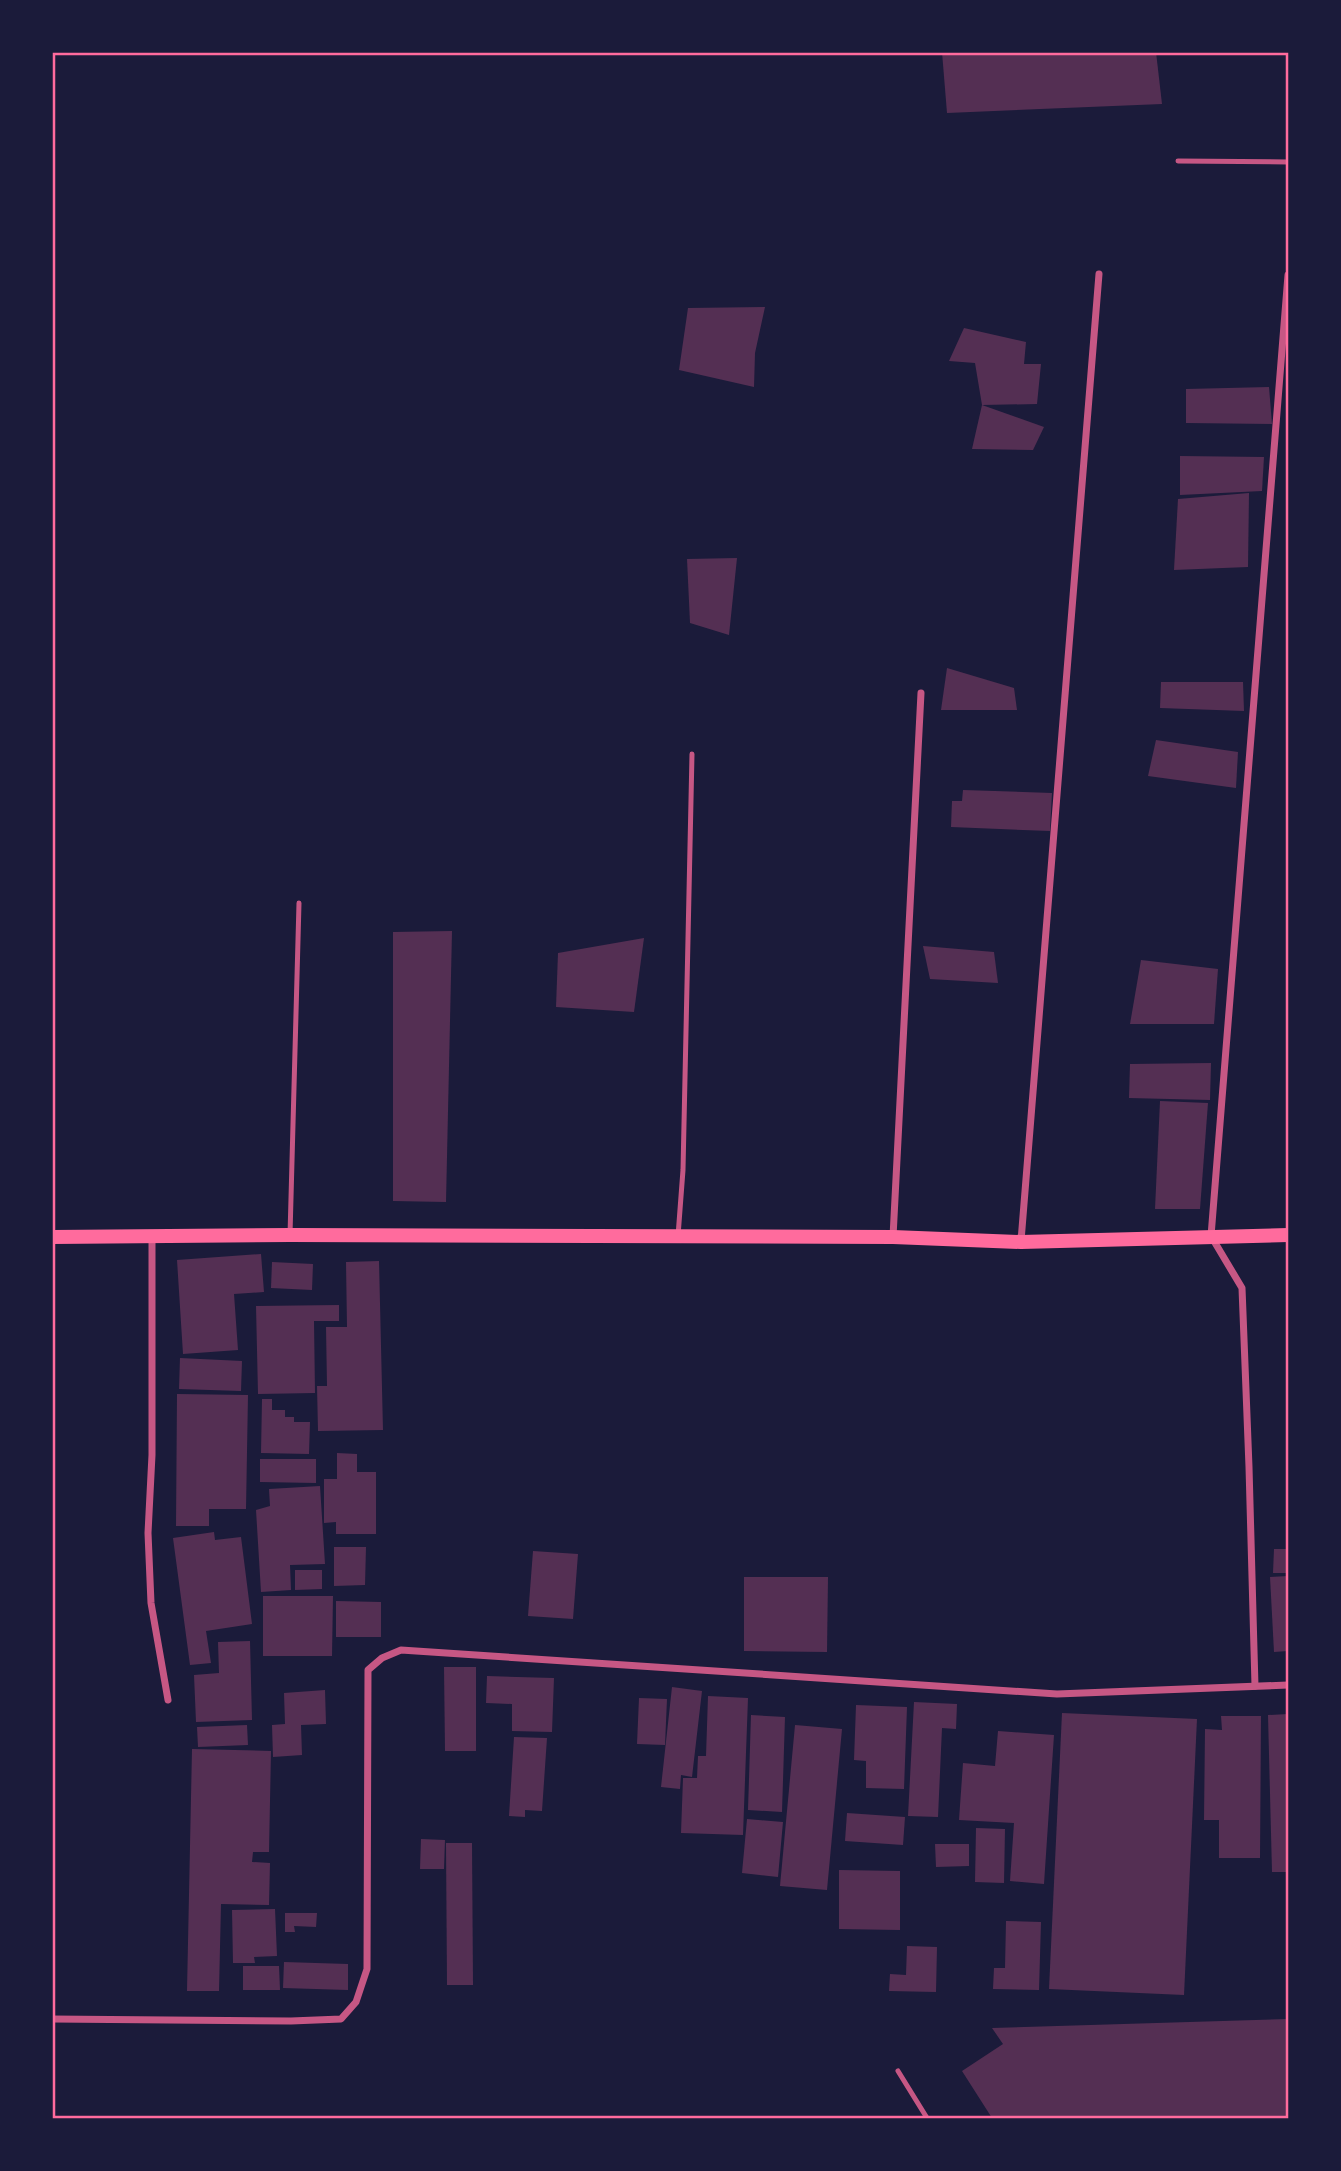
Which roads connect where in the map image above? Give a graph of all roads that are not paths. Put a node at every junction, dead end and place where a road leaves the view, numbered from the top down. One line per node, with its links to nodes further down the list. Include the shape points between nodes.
1 (1178, 161): 2 (lane)
2 (1289, 162)
3 (1099, 274): 15 (street)
4 (1289, 275): 12 (street)
5 (921, 693): 14 (street)
6 (692, 754): 11 (lane)
7 (299, 903): 8 (lane)
8 (290, 1235): 10 (main road); 11 (main road)
9 (1289, 1235): 12 (main road)
10 (152, 1236): 13 (main road); 18 (street, via 148,1533 151,1603)
11 (678, 1236): 14 (main road)
12 (1211, 1236): 15 (main road); 17 (street, via 1242,1288)
13 (52, 1237)
14 (893, 1237): 15 (main road)
15 (1021, 1242)
16 (1289, 1685): 17 (street)
17 (1255, 1686): 19 (street, via 1057,1694 401,1650 368,1670 367,1969 356,2002 341,2019)
18 (168, 1700)
19 (52, 2020)
20 (898, 2071): 21 (lane)
21 (928, 2119)

